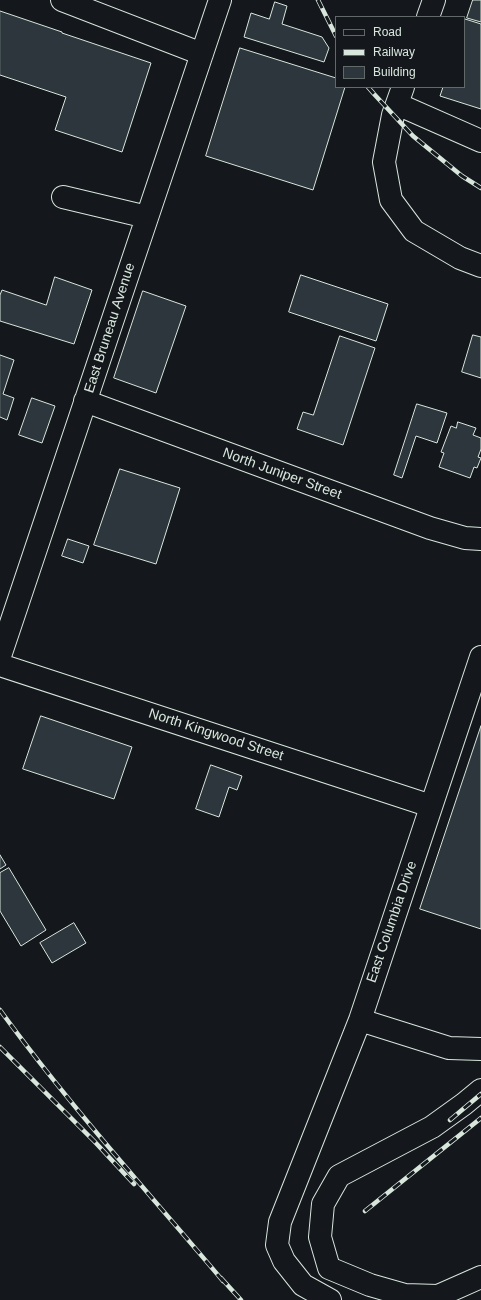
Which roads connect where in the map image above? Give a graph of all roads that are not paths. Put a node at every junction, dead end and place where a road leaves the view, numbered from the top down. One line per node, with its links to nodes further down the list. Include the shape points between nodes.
1 (62, 0): 5 (street)
2 (220, 0): 5 (street, East Bruneau Avenue)
3 (434, 0): 4 (street)
4 (428, 16)
5 (202, 54): 9 (street, East Bruneau Avenue)
6 (400, 95): 7 (street); 10 (street, via 393,115 384,162 391,200 414,231 460,258)
7 (481, 141)
8 (62, 197): 9 (street)
9 (147, 218): 11 (street, East Bruneau Avenue)
10 (481, 266)
11 (86, 401): 12 (street, North Juniper Street, via 430,528 465,538); 13 (street, East Bruneau Avenue)
12 (481, 539)
13 (0, 656)
14 (481, 658): 16 (street, East Columbia Drive)
15 (0, 665): 16 (street, North Kingwood Street)
16 (431, 806): 17 (street, East Columbia Drive)
17 (360, 1020): 18 (street, via 448,1048); 20 (street, East Columbia Drive)
18 (481, 1049)
19 (481, 1090): 21 (street, via 432,1127 339,1176)
20 (296, 1184): 21 (street); 23 (street, East Columbia Drive, via 280,1222 277,1245 284,1261 303,1285)
21 (323, 1204): 22 (street, via 320,1237 329,1268 370,1285 405,1295 438,1296)
22 (481, 1277)
23 (330, 1300)

